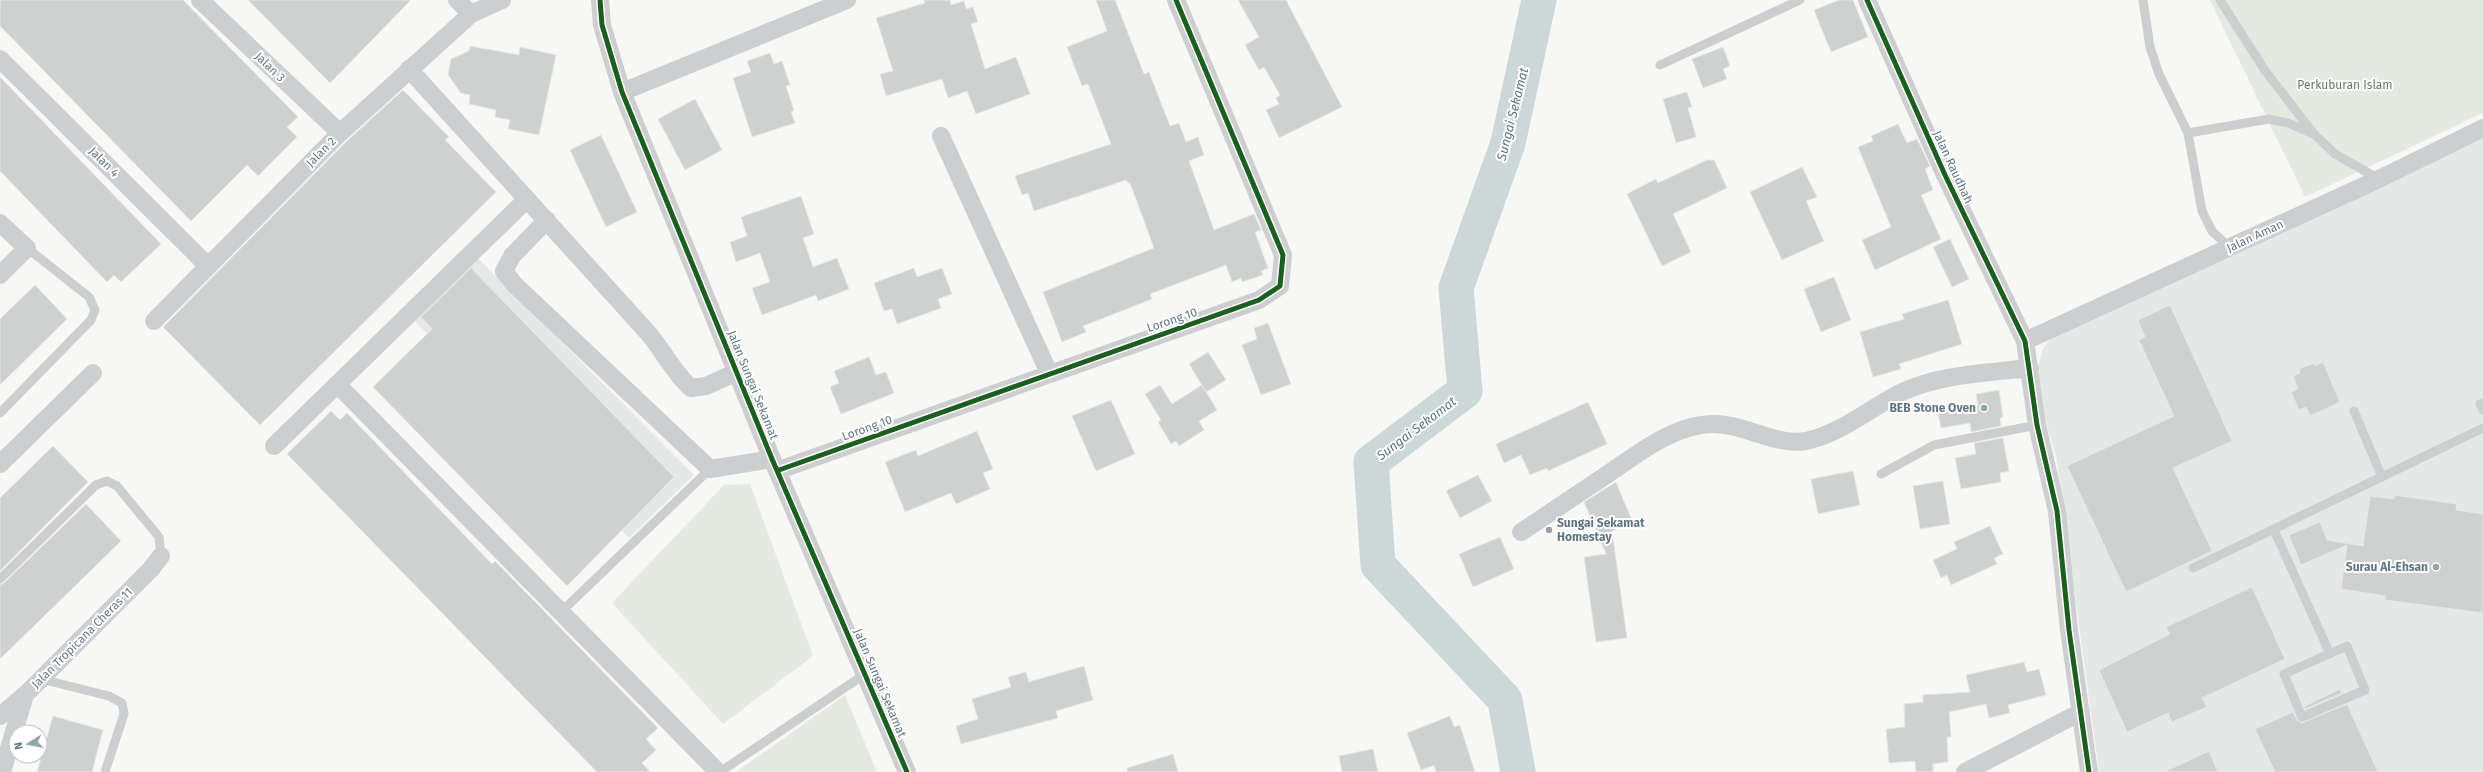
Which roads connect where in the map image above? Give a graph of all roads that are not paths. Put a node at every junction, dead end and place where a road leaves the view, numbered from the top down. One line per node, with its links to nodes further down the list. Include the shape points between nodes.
1 (200, 0): 17 (street, Jalan 3)
2 (457, 0): 11 (street)
3 (502, 0): 11 (street, Jalan 2)
4 (600, 0): 15 (street, Jalan Sungai Sekamat, via 602,25)
5 (847, 0): 15 (street)
6 (1176, 0): 34 (street, Lorong 10, via 1283,255 1280,286 1259,300)
7 (1800, 0): 13 (lane)
8 (1867, 0): 30 (street, Jalan Raudhah, via 1945,175)
9 (2143, 0): 18 (lane, via 2150,47 2159,74)
10 (2220, 0): 19 (lane, via 2266,72)
11 (471, 14): 14 (street, Jalan 2)
12 (0, 59): 27 (street, Jalan 4)
13 (1660, 64)
14 (409, 69): 17 (street, Jalan 2); 22 (street)
15 (622, 92): 32 (street, Jalan Sungai Sekamat)
16 (2483, 128): 21 (street, Jalan Aman)
17 (340, 133): 27 (street, Jalan 2)
18 (2188, 133): 19 (lane, via 2269,119 2288,123); 26 (lane, via 2202,211 2212,230)
19 (2314, 134): 21 (lane, via 2335,154)
20 (940, 136): 34 (street)
21 (2379, 179): 26 (street, Jalan Aman)
22 (527, 199): 23 (street); 35 (street)
23 (547, 220): 32 (street, via 649,334 665,353 679,378 691,388 706,386); 45 (street, via 512,256 504,271 514,284)
24 (0, 223): 25 (street)
25 (27, 248): 28 (street); 39 (lane, via 88,297 95,310 91,320)
26 (2230, 248): 30 (street, Jalan Aman)
27 (208, 266): 29 (street, Jalan 2)
28 (0, 274)
29 (154, 322)
30 (2025, 341): 31 (street, Jalan Raudhah)
31 (2030, 368): 40 (street, Jalan Raudhah); 49 (street, via 1972,374 1919,386 1901,393 1834,432 1805,441 1778,440 1749,430 1714,424 1684,429 1651,445)
32 (737, 372): 44 (street, Jalan Sungai Sekamat)
33 (93, 373): 43 (street)
34 (1050, 373): 44 (street, Lorong 10)
35 (337, 384): 42 (street); 53 (street)
36 (2483, 403): 37 (lane, via 2480,404)
37 (2483, 410)
38 (2354, 411): 47 (lane)
39 (0, 414)
40 (2037, 425): 46 (lane, via 1934,445); 58 (street, Jalan Raudhah, via 2057,511)
41 (2483, 428): 47 (lane)
42 (274, 446)
43 (0, 464)
44 (776, 465): 45 (street, Lorong 10); 55 (street, Jalan Sungai Sekamat)
45 (710, 469): 53 (lane)
46 (1881, 474)
47 (2382, 477): 48 (lane)
48 (2274, 530): 51 (lane); 54 (lane)
49 (1521, 532)
50 (161, 556): 52 (lane, via 159,537 117,486 107,481 96,485); 56 (street, Jalan Tropicana Cheras 11)
51 (2193, 568)
52 (0, 579)
53 (561, 612): 62 (street)
54 (2330, 654): 54 (lane, via 2284,674 2302,717 2366,690 2347,646)
55 (865, 674): 62 (lane); 63 (street, Jalan Sungai Sekamat)
56 (41, 679): 57 (street, Jalan Tropicana Cheras 11); 61 (lane, via 109,696 122,703 124,714)
57 (25, 695): 59 (street, Jalan Tropicana Cheras 11); 60 (street)
58 (2081, 712): 64 (street); 65 (street, Jalan Raudhah)
59 (0, 716)
60 (2, 772)
61 (105, 772)
62 (719, 772)
63 (907, 772)
64 (1965, 772)
65 (2089, 772)

